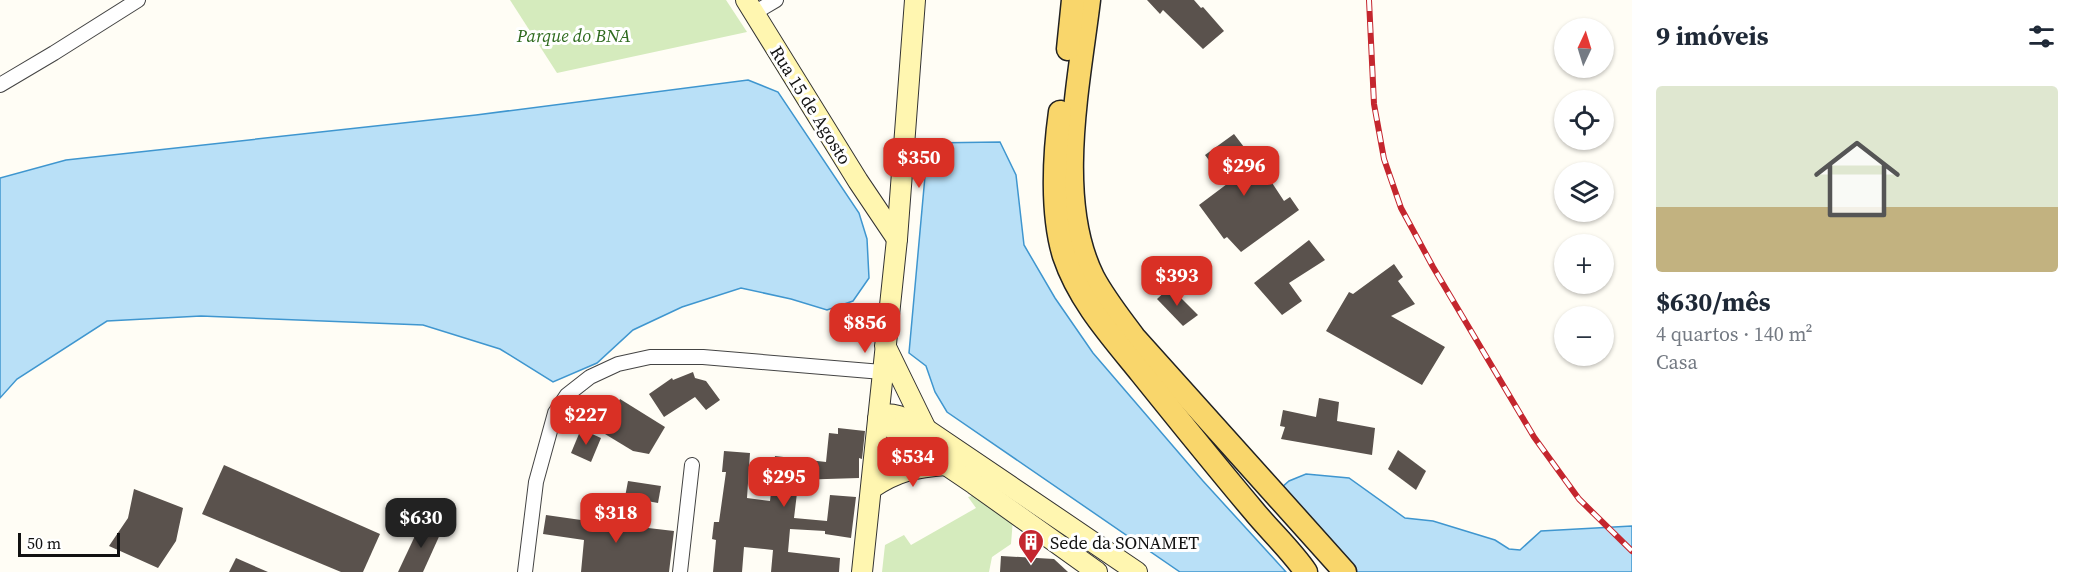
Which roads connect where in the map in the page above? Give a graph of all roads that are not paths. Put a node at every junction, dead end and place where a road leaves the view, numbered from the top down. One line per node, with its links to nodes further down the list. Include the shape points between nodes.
1 (138, 0): 7 (street)
2 (776, 0): 6 (street)
3 (915, 0): 8 (street)
4 (1073, 0): 21 (main road, via 1057,148 1056,194 1064,255 1089,307)
5 (1089, 0): 22 (main road, via 1072,150 1076,222 1089,267 1106,299 1134,337)
6 (750, 6): 8 (street, Rua 15 de Agosto)
7 (0, 85)
8 (897, 239): 9 (street)
9 (885, 342): 10 (street); 12 (street)
10 (882, 372): 11 (street); 16 (street, via 703,357 650,357 618,364 590,377 567,394 555,413 536,482)
11 (879, 417): 12 (street, via 888,413); 14 (street); 15 (street)
12 (926, 429): 20 (street)
13 (692, 465): 17 (street)
14 (946, 465): 15 (street, via 917,467 890,476); 19 (street)
15 (872, 488): 18 (street)
16 (525, 572)
17 (680, 572)
18 (862, 572)
19 (1097, 572)
20 (1137, 572)
21 (1306, 572)
22 (1345, 572)

